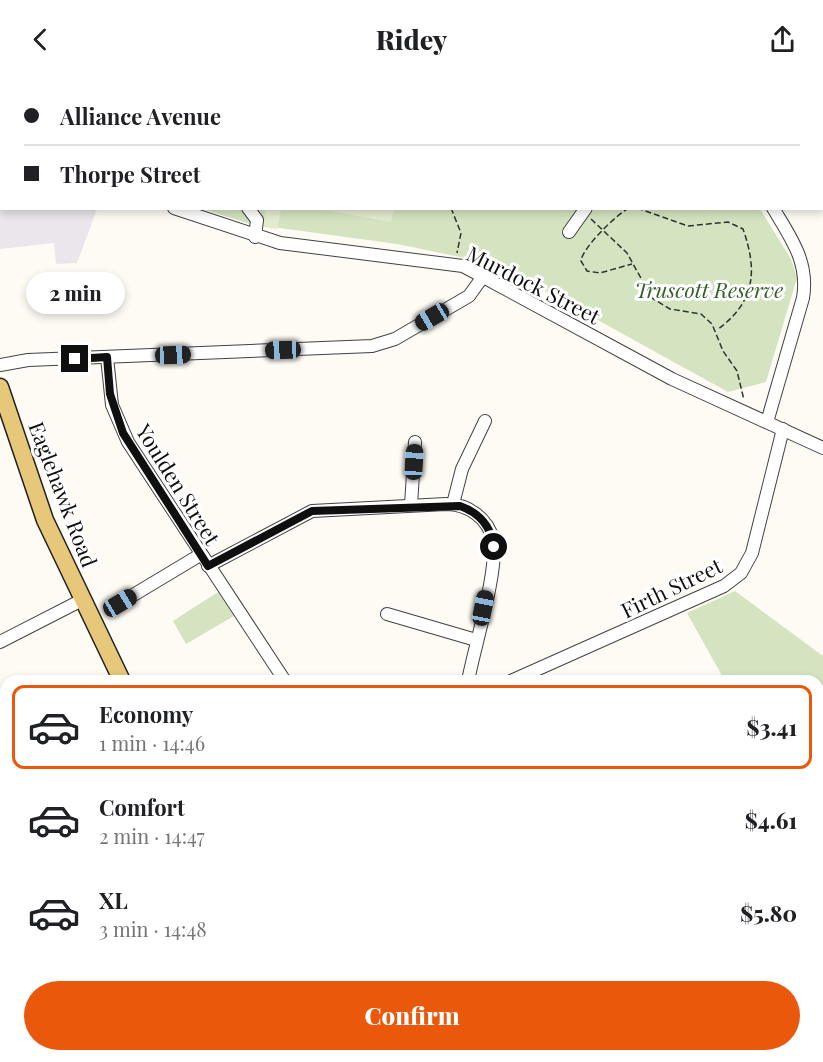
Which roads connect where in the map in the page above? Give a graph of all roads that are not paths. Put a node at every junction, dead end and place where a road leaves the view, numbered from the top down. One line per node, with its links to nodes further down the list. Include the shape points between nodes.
1 (180, 210): 6 (street, Murdock Street)
2 (250, 210): 6 (street, via 257,220)
3 (585, 210): 5 (street)
4 (774, 210): 12 (street, via 798,248 805,279)
5 (569, 232)
6 (255, 237): 7 (street, Murdock Street, via 456,264)
7 (484, 275): 8 (street, via 469,296 395,339 372,346); 12 (street, Murdock Street, via 672,379)
8 (107, 357): 9 (street); 18 (street, Youlden Street, via 110,394 123,433)
9 (0, 365)
10 (0, 387): 20 (main road, Eaglehawk Road, via 40,508)
11 (485, 421): 16 (street, via 462,469)
12 (767, 422): 13 (street, Murdock Street)
13 (783, 429): 15 (street, Murdock Street); 28 (street, Firth Street, via 752,553 741,573 724,586)
14 (415, 442): 17 (street)
15 (823, 448)
16 (453, 504): 17 (street); 23 (street, via 477,515 493,541)
17 (411, 505): 19 (street, via 312,511)
18 (200, 555): 19 (street, Youlden Street); 21 (street)
19 (208, 566): 26 (street, Youlden Street)
20 (82, 600): 24 (street); 25 (main road, Eaglehawk Road)
21 (120, 603)
22 (387, 614): 23 (street)
23 (477, 640): 27 (street)
24 (0, 642)
25 (119, 675)
26 (281, 675)
27 (469, 675)
28 (524, 675)

